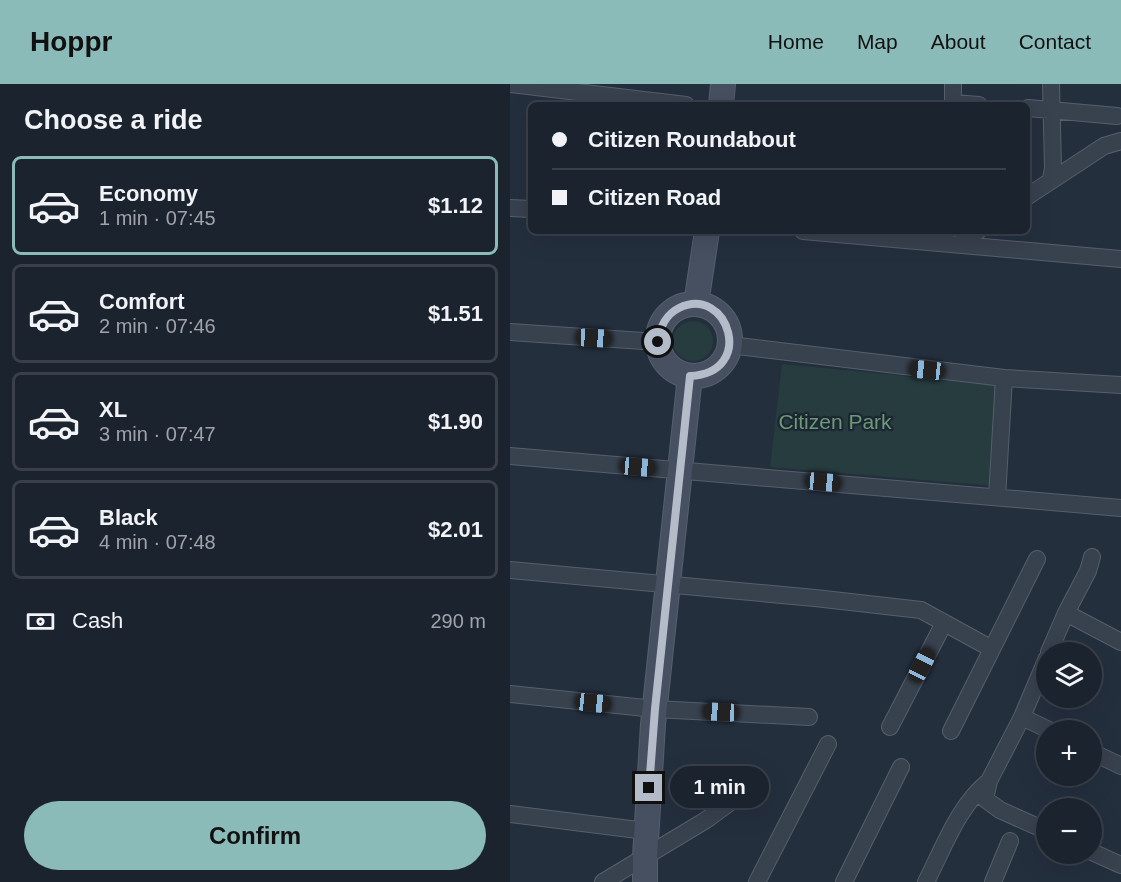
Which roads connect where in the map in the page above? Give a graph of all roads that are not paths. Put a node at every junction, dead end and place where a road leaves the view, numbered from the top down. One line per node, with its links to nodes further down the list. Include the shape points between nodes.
1 (510, 84): 5 (street)
2 (723, 84): 6 (street)
3 (953, 84): 7 (street)
4 (1051, 84): 9 (street)
5 (661, 102)
6 (721, 102)
7 (953, 102)
8 (1030, 108): 9 (street)
9 (1052, 110): 10 (street); 12 (street)
10 (1116, 116)
11 (1121, 141): 12 (street, via 1104,146)
12 (1050, 179): 13 (street)
13 (1030, 194)
14 (510, 208): 15 (street)
15 (528, 210)
16 (707, 234): 21 (street)
17 (843, 234): 19 (street)
18 (974, 234): 19 (street)
19 (960, 243): 20 (street)
20 (1121, 260)
21 (696, 304): 23 (street, via 684,306 665,319); 24 (street, via 718,313 725,322)
22 (510, 332): 23 (street)
23 (658, 342): 25 (street, via 671,368)
24 (730, 345): 25 (street, via 720,365 711,372); 26 (street)
25 (690, 376): 29 (street)
26 (1004, 378): 27 (street); 30 (street)
27 (1121, 385)
28 (510, 456): 29 (street)
29 (681, 471): 30 (street); 35 (street)
30 (997, 496): 31 (street)
31 (1121, 508)
32 (1092, 557): 36 (street)
33 (1037, 560): 40 (street)
34 (510, 570): 35 (street)
35 (668, 585): 37 (street, via 921,610); 43 (street)
36 (1066, 613): 38 (street); 39 (street)
37 (944, 623): 40 (street); 47 (street)
38 (1053, 642)
39 (1121, 642)
40 (992, 649): 48 (street)
41 (1036, 684): 45 (street)
42 (510, 694): 43 (street)
43 (655, 709): 44 (street); 57 (street)
44 (809, 717)
45 (1022, 717): 46 (street); 53 (street)
46 (1036, 724)
47 (890, 727)
48 (951, 731)
49 (828, 744): 64 (street)
50 (1102, 757): 51 (street)
51 (1121, 766)
52 (901, 767): 65 (street)
53 (989, 781): 56 (street, via 985,799); 66 (street, via 964,808)
54 (755, 784): 60 (street)
55 (510, 814): 57 (street)
56 (1036, 826)
57 (646, 831): 60 (street)
58 (1010, 841): 67 (street)
59 (1102, 856): 61 (street)
60 (645, 857): 62 (street); 63 (street)
61 (1121, 865)
62 (603, 882)
63 (645, 882)
64 (757, 882)
65 (844, 882)
66 (926, 882)
67 (993, 882)

